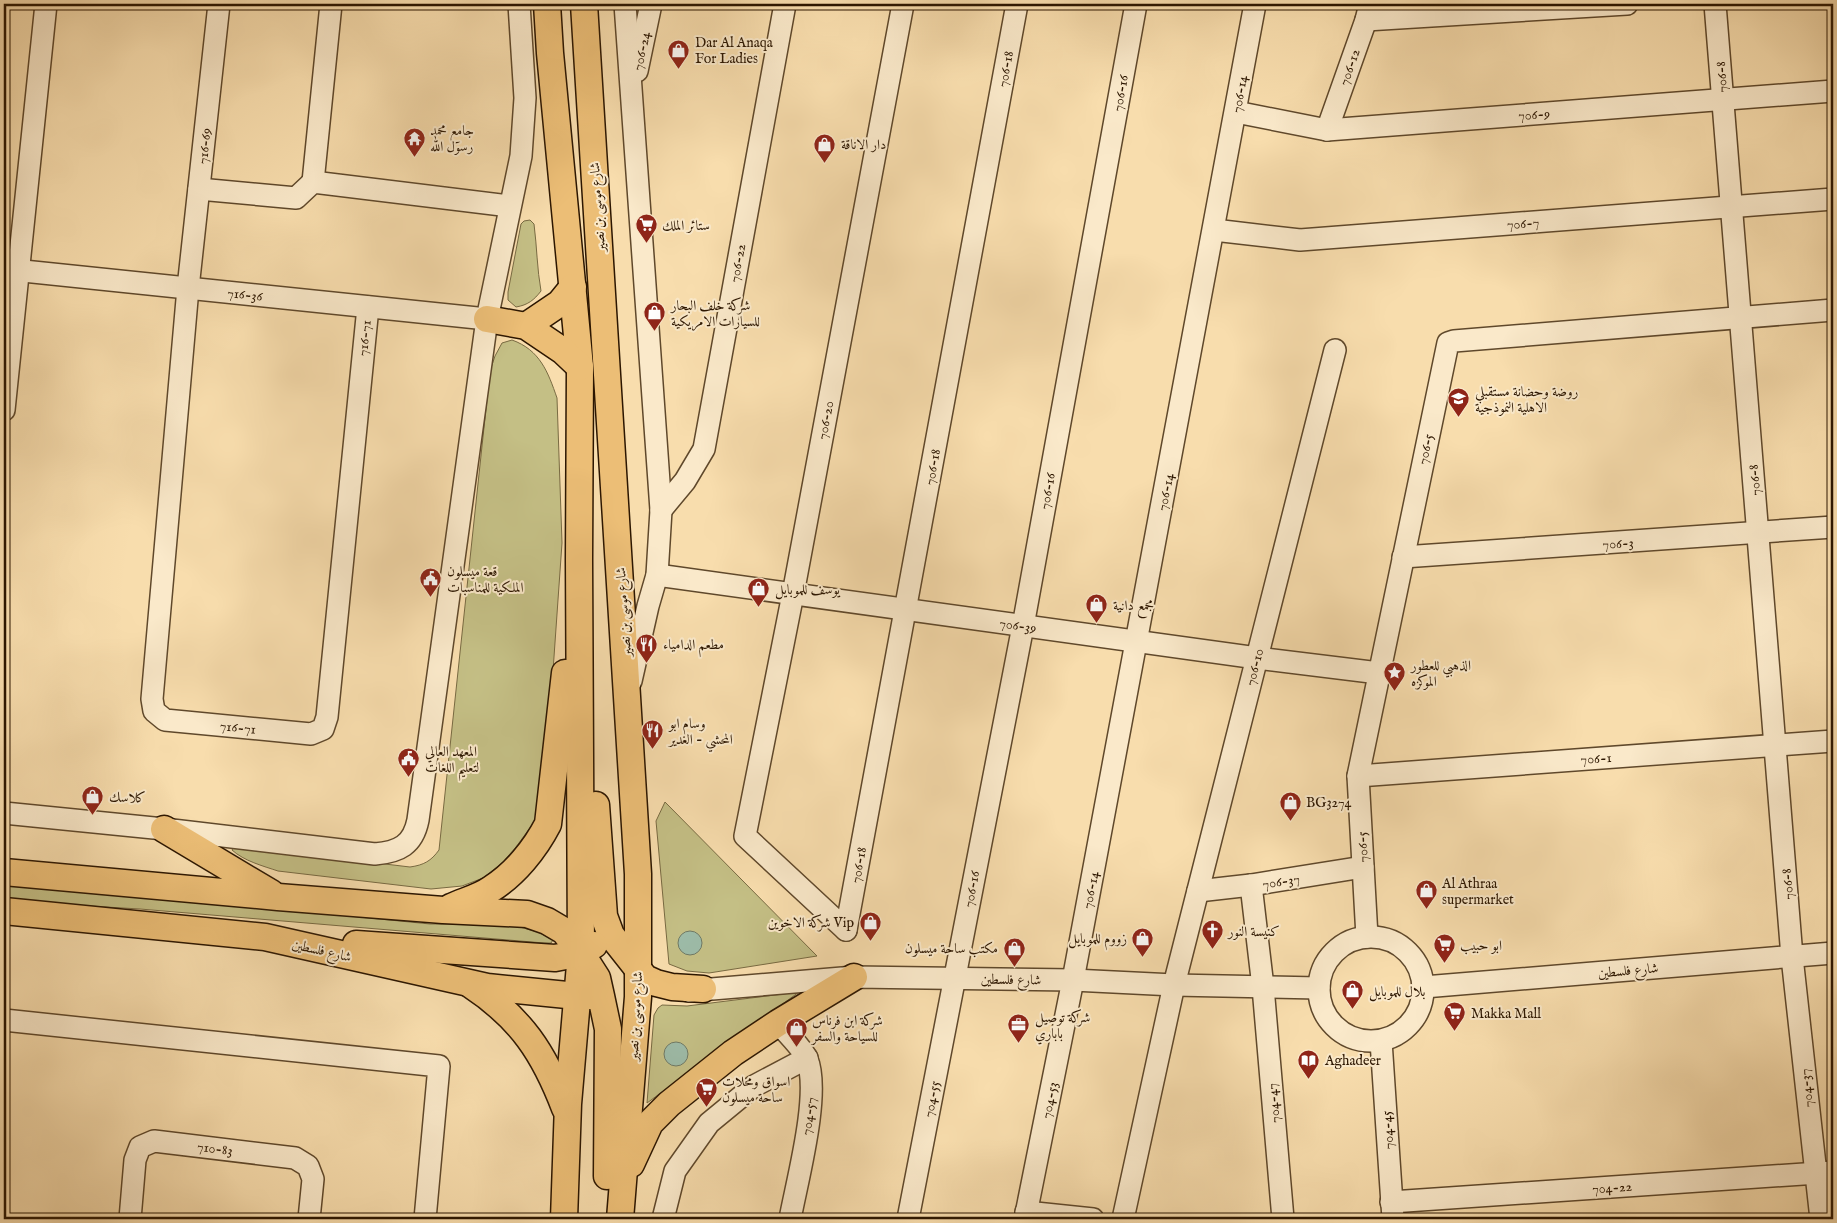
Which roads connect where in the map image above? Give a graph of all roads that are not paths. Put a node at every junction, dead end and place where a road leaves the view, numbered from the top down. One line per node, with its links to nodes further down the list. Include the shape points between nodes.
1 (46, 4): 28 (street)
2 (220, 4): 23 (street, 716-69)
3 (331, 4): 22 (street)
4 (519, 4): 25 (street, via 525,98 521,156)
5 (547, 4): 29 (main road)
6 (584, 4): 51 (main road, شارع موسى بن نصير)
7 (625, 4): 18 (street)
8 (650, 4): 18 (street, 706-24)
9 (785, 4): 39 (street, 706-22, via 704,449 685,482)
10 (903, 4): 45 (street, 706-20)
11 (1017, 4): 46 (street, 706-18)
12 (1136, 4): 47 (street, 706-16)
13 (1255, 4): 20 (street, 706-14)
14 (1627, 4): 16 (street)
15 (1715, 4): 19 (street, 706-8)
16 (1368, 12): 21 (street, 706-12)
17 (1833, 91): 19 (street, 706-9)
18 (631, 98): 39 (street)
19 (1723, 99): 21 (street, 706-9); 26 (street, 706-8)
20 (1236, 112): 21 (street, 706-9); 27 (street, 706-14)
21 (1327, 130)
22 (314, 182): 23 (street, via 296,198); 25 (street)
23 (199, 189): 30 (street, 716-69)
24 (1833, 199): 26 (street, 706-7)
25 (510, 206): 34 (street)
26 (1732, 207): 27 (street, 706-7, via 1300,240); 33 (street, 706-8)
27 (1214, 230): 48 (street, 706-14)
28 (11, 270): 30 (street, 716-36); 38 (street)
29 (573, 287): 35 (main road, via 560,302); 37 (main road)
30 (188, 288): 31 (street, 716-36); 31 (street, 716-71, via 152,699 154,711 165,720 311,734 323,729 327,717)
31 (368, 306): 34 (street, 716-36)
32 (1833, 310): 33 (street, 706-5)
33 (1741, 318): 41 (street, 706-8); 42 (street, 706-5, via 1448,343)
34 (487, 319): 35 (main road); 56 (street, via 416,831 394,852 375,854)
35 (526, 326): 37 (main road)
36 (1335, 350): 49 (street, 706-10)
37 (580, 367): 43 (main road)
38 (4, 410)
39 (661, 510): 44 (street)
40 (1833, 527): 41 (street, 706-3)
41 (1758, 533): 42 (street, 706-3); 53 (street, 706-8)
42 (1403, 557): 50 (street, 706-5)
43 (579, 560): 63 (main road, via 548,824 535,846 505,879 490,890); 66 (main road, via 604,916); 69 (main road)
44 (657, 575): 45 (street, 706-39); 51 (street)
45 (793, 594): 46 (street, 706-39); 65 (street, 706-20, via 745,836)
46 (906, 610): 47 (street, 706-39); 65 (street, 706-18)
47 (1022, 626): 48 (street, 706-39); 74 (street, 706-16)
48 (1137, 642): 49 (street, 706-39); 75 (street, 706-14)
49 (1257, 658): 50 (street, 706-39); 61 (street, 706-10)
50 (1379, 673): 54 (street, 706-5)
51 (628, 695): 59 (main road, شارع موسى بن نصير)
52 (1833, 740): 53 (street, 706-1)
53 (1775, 745): 54 (street, 706-1); 71 (street, 706-8)
54 (1358, 776): 57 (street, 706-5)
55 (4, 813): 56 (street)
56 (164, 829): 62 (main road)
57 (1363, 867): 60 (street, 706-37); 67 (street, 706-5)
58 (4, 872): 62 (main road)
59 (638, 874): 66 (main road, via 628,906); 72 (main road, شارع موسى بن نصير)
60 (1251, 886): 61 (street, 706-37); 78 (street, 704-47)
61 (1198, 891): 77 (street, 706-10)
62 (278, 897): 63 (main road)
63 (443, 910): 69 (main road, via 527,914 548,920 564,932)
64 (4, 912): 68 (main road, شارع فلسطين)
65 (846, 930)
66 (611, 935): 69 (main road); 72 (main road)
67 (1367, 936): 79 (street, via 1396,942 1408,951 1417,962); 80 (street, via 1336,950 1325,964)
68 (265, 937): 69 (main road, via 555,958); 76 (main road, شارع فلسطين)
69 (581, 953): 82 (main road)
70 (1833, 953): 71 (street, شارع فلسطين)
71 (1792, 957): 79 (street, شارع فلسطين); 89 (street, 704-37)
72 (638, 971): 81 (main road, via 656,984); 83 (main road, شارع موسى بن نصير)
73 (854, 977): 74 (street, شارع فلسطين); 81 (street, شارع فلسطين); 85 (main road)
74 (954, 978): 75 (street, شارع فلسطين); 101 (street, 704-55)
75 (1073, 980): 77 (street, شارع فلسطين); 92 (street, 704-53)
76 (466, 982): 82 (main road, شارع فلسطين, via 487,987); 88 (main road, via 500,1006 530,1039)
77 (1174, 985): 78 (street, شارع فلسطين); 103 (street, 706-10)
78 (1263, 987): 80 (street, شارع فلسطين); 104 (street, 704-47)
79 (1424, 987): 86 (street, via 1422,1005 1416,1018 1406,1029)
80 (1319, 988): 86 (street, via 1319,1000 1327,1019 1342,1033 1360,1041)
81 (703, 989): 83 (street, شارع فلسطين)
82 (589, 996): 83 (main road, شارع فلسطين); 88 (main road); 97 (main road, via 608,1029)
83 (638, 997): 90 (main road, شارع موسى بن نصير)
84 (4, 1020): 95 (street, via 439,1066)
85 (778, 1023): 87 (street, 704-57); 90 (main road, via 733,1053 650,1123)
86 (1381, 1041): 91 (street, 704-45)
87 (807, 1058): 99 (street, via 754,1086 710,1124 676,1171); 100 (street, 704-57, via 812,1087 810,1113)
88 (568, 1114): 96 (main road)
89 (1824, 1173): 91 (street, 704-22); 105 (street, 704-37)
90 (622, 1185): 98 (main road, شارع موسى بن نصير)
91 (1392, 1211)
92 (1025, 1216): 102 (street)
93 (130, 1219): 94 (street, 710-83, via 135,1160 140,1147 154,1141 295,1158 308,1166 313,1179)
94 (309, 1219)
95 (425, 1219)
96 (564, 1219)
97 (607, 1219)
98 (620, 1219)
99 (663, 1219)
100 (790, 1219)
101 (908, 1219)
102 (1093, 1219)
103 (1123, 1219)
104 (1283, 1219)
105 (1821, 1219)

